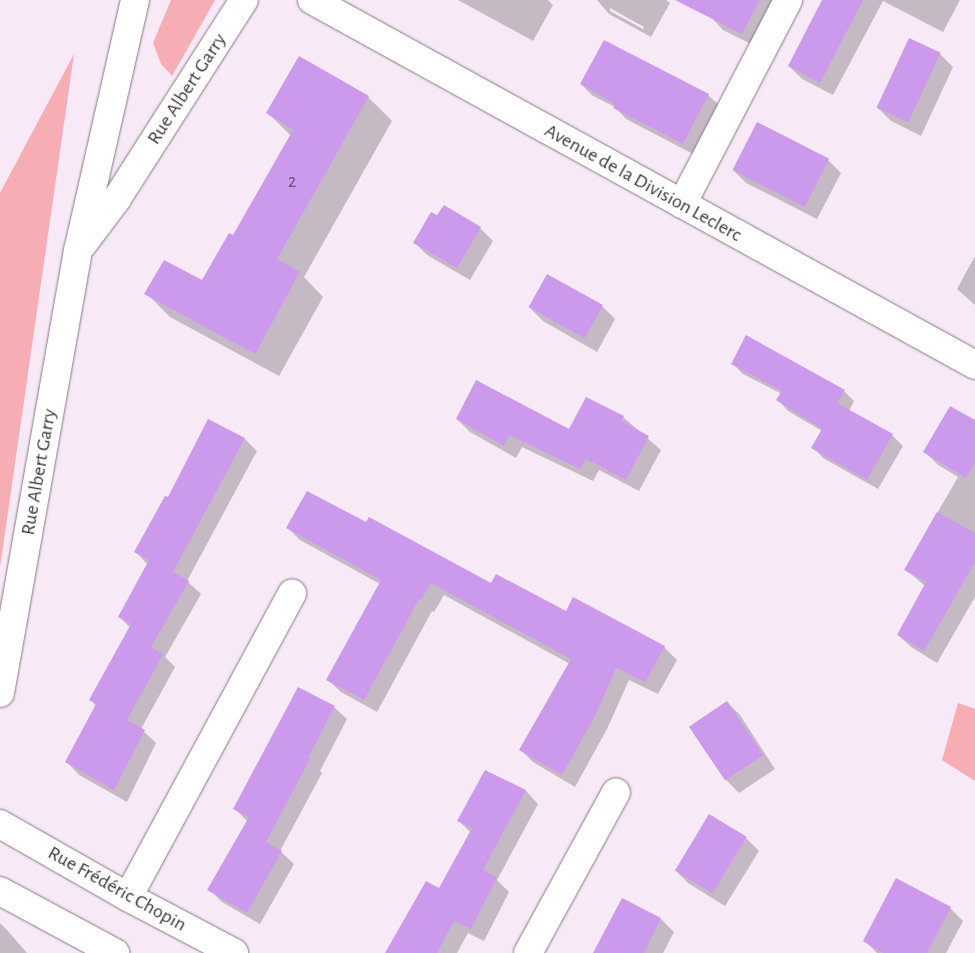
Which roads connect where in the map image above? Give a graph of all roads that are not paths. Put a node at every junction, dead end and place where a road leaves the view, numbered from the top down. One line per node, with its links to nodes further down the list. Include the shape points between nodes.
1 (135, 0): 6 (street, Rue Albert Garry)
2 (244, 0): 6 (street, Rue Albert Garry, via 116,200)
3 (312, 0): 5 (street, Avenue de la Division Leclerc)
4 (788, 0): 5 (street)
5 (682, 204): 7 (street, Avenue de la Division Leclerc)
6 (78, 251): 9 (street, Rue Albert Garry)
7 (975, 365)
8 (292, 594): 13 (street)
9 (0, 693)
10 (616, 792): 16 (street)
11 (0, 824): 13 (street, Rue Frédéric Chopin)
12 (0, 891): 14 (street)
13 (128, 897): 15 (street, Rue Frédéric Chopin)
14 (115, 953)
15 (234, 953)
16 (528, 953)

